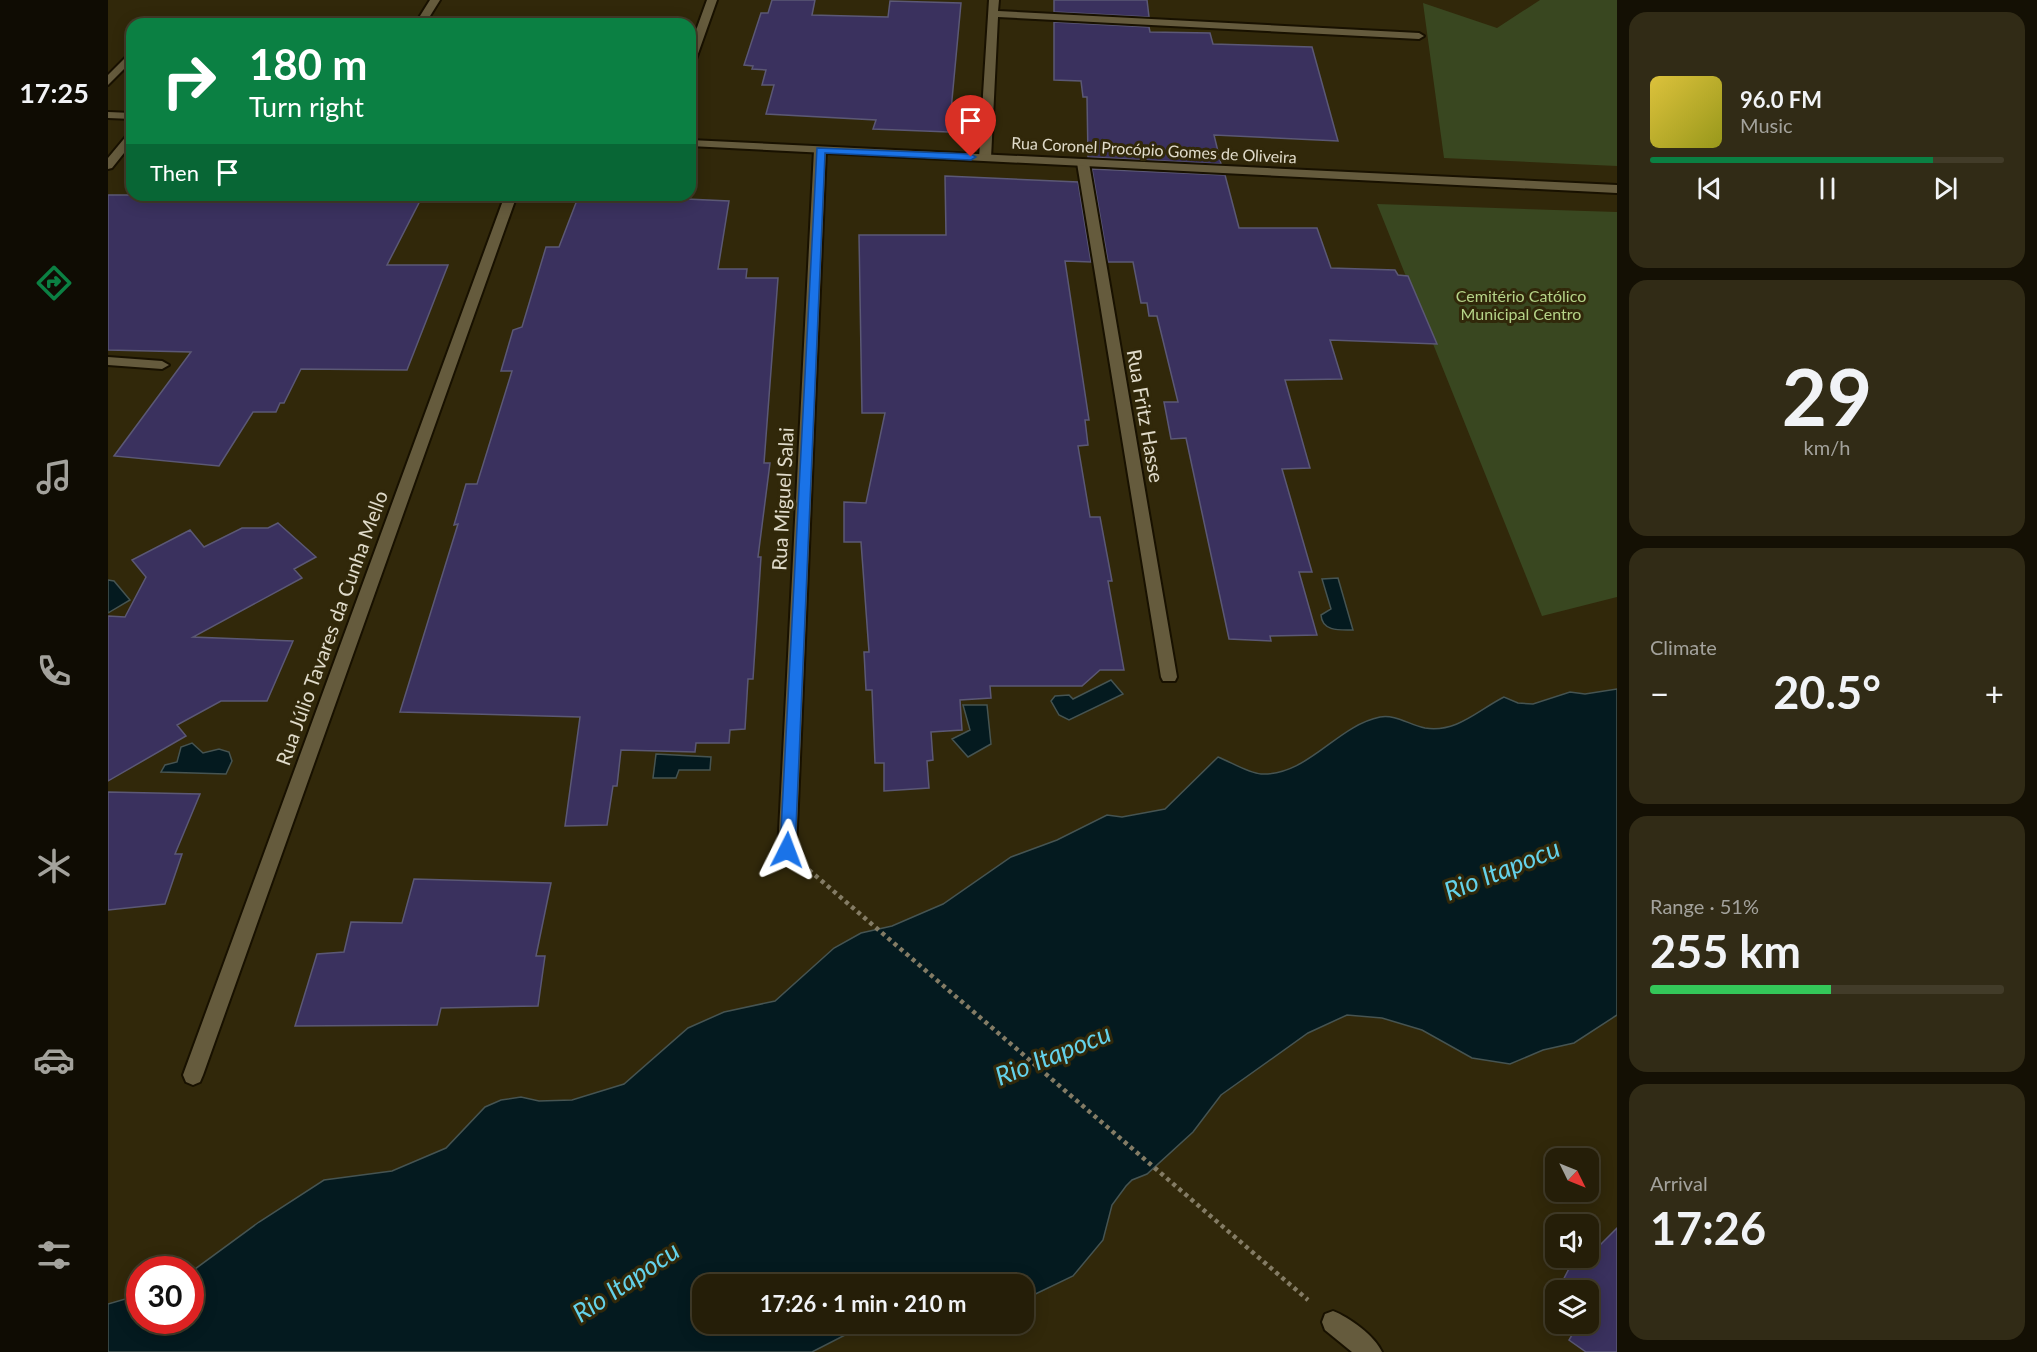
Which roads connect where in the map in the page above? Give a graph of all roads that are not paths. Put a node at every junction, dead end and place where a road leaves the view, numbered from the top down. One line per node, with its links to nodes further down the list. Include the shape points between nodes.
1 (435, 0): 5 (street)
2 (712, 0): 7 (street)
3 (994, 0): 4 (street)
4 (993, 14): 6 (street); 15 (street)
5 (424, 18)
6 (1419, 36)
7 (696, 45)
8 (126, 61): 9 (street)
9 (108, 82)
10 (108, 115): 11 (street)
11 (126, 116)
12 (696, 143): 14 (street, Rua Coronel Procópio Gomes de Oliveira)
13 (126, 144): 17 (street)
14 (820, 150): 15 (street, Rua Coronel Procópio Gomes de Oliveira); 23 (street, Rua Miguel Salai)
15 (985, 158): 16 (street, Rua Coronel Procópio Gomes de Oliveira)
16 (1083, 163): 18 (street, Rua Coronel Procópio Gomes de Oliveira); 22 (street, Rua Fritz Hasse)
17 (108, 166)
18 (1617, 189)
19 (509, 201): 24 (street, Rua Júlio Tavares da Cunha Mello)
20 (108, 361): 21 (street)
21 (162, 365)
22 (1169, 677)
23 (787, 850)
24 (193, 1075)
25 (1333, 1322): 26 (street)
26 (1370, 1352)

